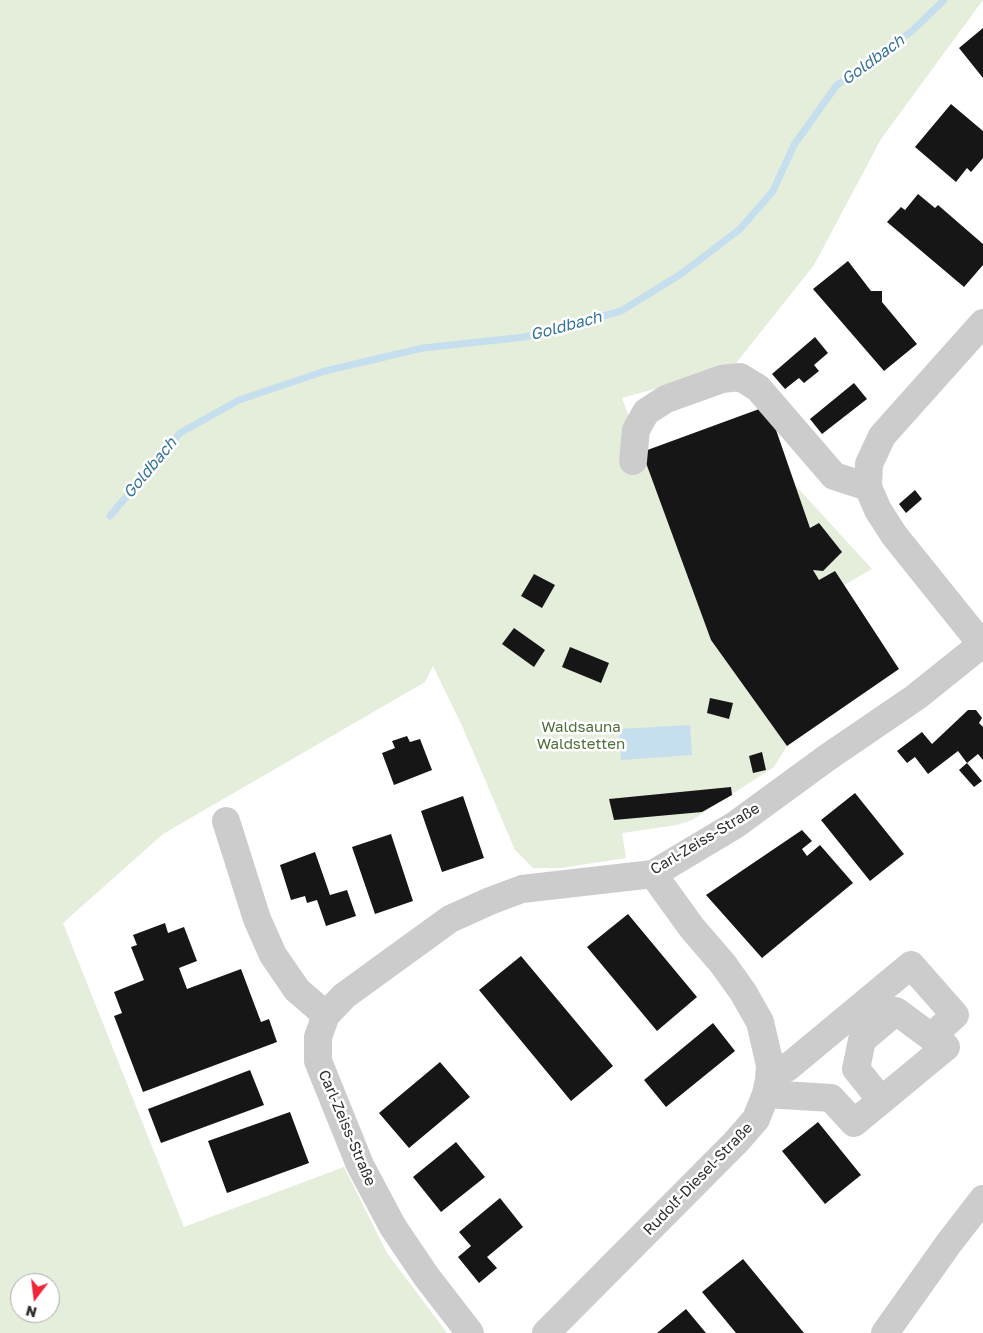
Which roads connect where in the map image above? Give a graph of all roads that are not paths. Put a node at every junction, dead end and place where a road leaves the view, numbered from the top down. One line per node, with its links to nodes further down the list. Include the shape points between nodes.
1 (983, 323): 3 (street, via 882,436 869,464)
2 (633, 461): 3 (street, via 636,430 646,412 666,399 722,379 740,377 758,388 834,476)
3 (868, 486): 4 (street, via 894,535)
4 (982, 645): 6 (street, Carl-Zeiss-Straße, via 916,697 735,825)
5 (226, 821): 7 (street, via 257,919 273,955 298,990)
6 (653, 874): 7 (street, Carl-Zeiss-Straße, via 522,889 490,901 450,919 344,996); 9 (street, Rudolf-Diesel-Straße, via 743,992 760,1022)
7 (326, 1015): 13 (street, Carl-Zeiss-Straße, via 318,1037 318,1061 360,1165 426,1276)
8 (931, 1037): 9 (street, via 955,1015 912,965 787,1068); 11 (street, via 946,1047); 11 (street, via 896,1011 862,1040 856,1069)
9 (770, 1065): 10 (street, Rudolf-Diesel-Straße)
10 (766, 1094): 11 (street, via 831,1098 854,1123); 14 (street, Rudolf-Diesel-Straße, via 756,1119 736,1142)
11 (882, 1100)
12 (983, 1199): 15 (street)
13 (470, 1333)
14 (546, 1333)
15 (885, 1333)

